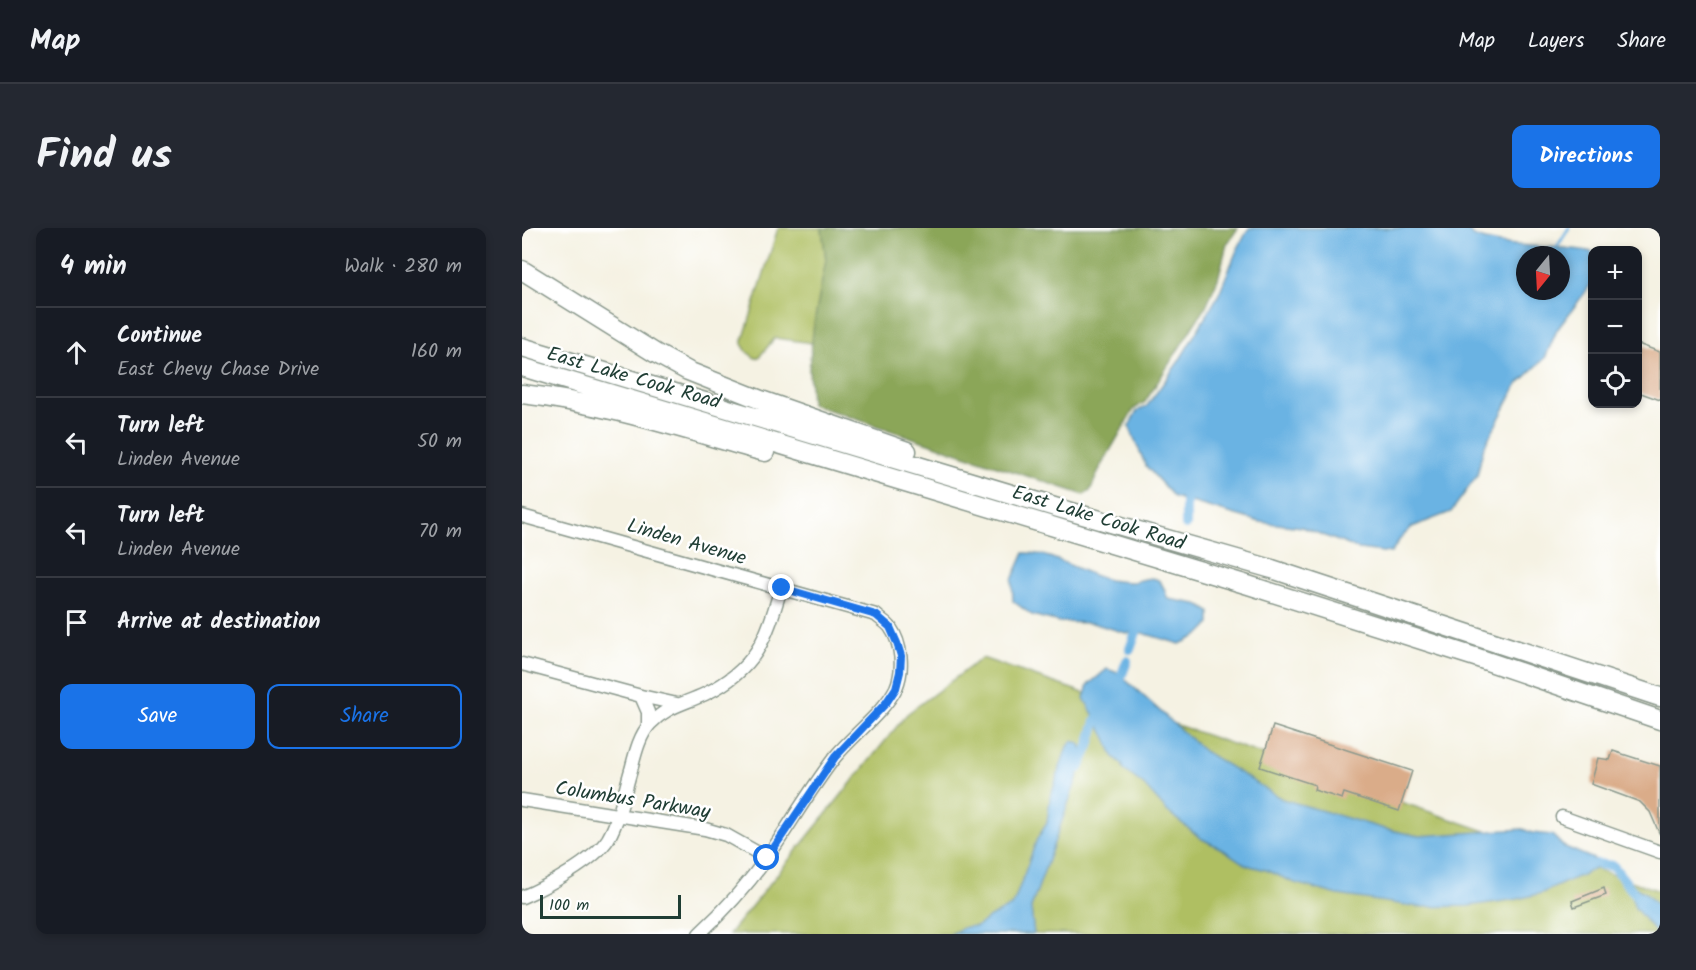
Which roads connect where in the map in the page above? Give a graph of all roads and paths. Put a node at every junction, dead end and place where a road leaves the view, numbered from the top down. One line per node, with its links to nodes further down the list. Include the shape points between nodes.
1 (522, 270): 5 (main road, via 688,371 901,448)
2 (522, 347): 5 (main road, East Lake Cook Road)
3 (522, 367): 6 (main road, East Lake Cook Road)
4 (522, 394): 6 (main road, via 648,420 857,477)
5 (969, 480): 9 (main road, East Lake Cook Road)
6 (919, 485): 10 (main road, East Lake Cook Road)
7 (522, 516): 8 (street, Linden Avenue)
8 (782, 588): 14 (street, via 763,642 747,666 720,686); 21 (street, Linden Avenue, via 876,615 890,627 901,656 896,688 835,757)
9 (1386, 606): 10 (main road); 13 (main road, East Lake Cook Road)
10 (1379, 627): 15 (main road, East Lake Cook Road)
11 (522, 664): 12 (street)
12 (641, 696): 14 (street); 16 (street, via 648,712)
13 (1660, 697)
14 (676, 704): 16 (street)
15 (1660, 720)
16 (648, 726): 18 (street)
17 (522, 800): 18 (street, Columbus Parkway)
18 (619, 816): 21 (street, Columbus Parkway, via 705,829 726,835); 22 (street, via 607,841 590,856 568,874)
19 (1562, 817): 20 (street)
20 (1660, 852)
21 (767, 858): 23 (street)
22 (522, 897)
23 (699, 934)

